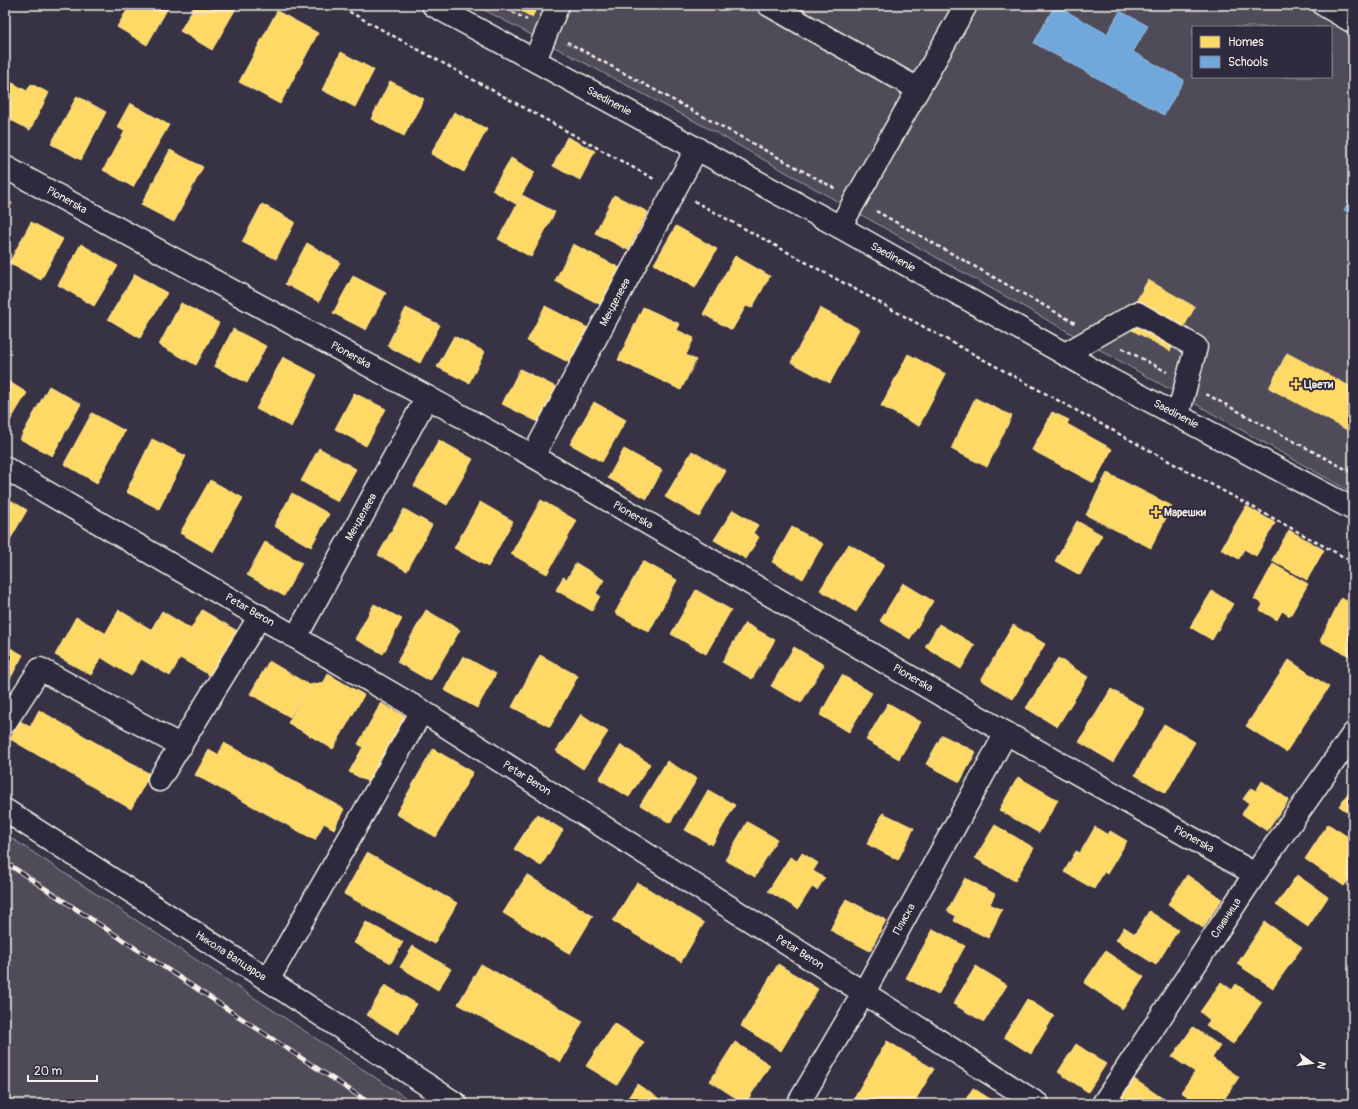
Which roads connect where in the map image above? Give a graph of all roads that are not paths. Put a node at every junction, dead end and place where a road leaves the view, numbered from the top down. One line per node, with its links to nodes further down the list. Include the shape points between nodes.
1 (433, 5): 7 (street, Saedinenie)
2 (558, 5): 7 (street)
3 (769, 5): 8 (street)
4 (966, 5): 8 (street)
5 (1324, 5): 6 (street)
6 (1353, 22)
7 (535, 60): 9 (street, Saedinenie)
8 (918, 89): 11 (street)
9 (697, 148): 11 (street, Saedinenie); 15 (street, Менделеев)
10 (5, 167): 13 (street, Pionerska)
11 (840, 227): 12 (street, Saedinenie)
12 (1065, 354): 14 (street, Saedinenie); 14 (street, via 1137,313 1196,347)
13 (427, 397): 15 (street, Pionerska); 19 (street, Менделеев)
14 (1178, 415): 17 (street, Saedinenie)
15 (533, 456): 22 (street, Pionerska)
16 (5, 468): 18 (street, Petar Beron)
17 (1352, 506)
18 (260, 616): 19 (street, Petar Beron); 24 (street)
19 (296, 637): 20 (street, Petar Beron)
20 (422, 711): 28 (street); 29 (street, Petar Beron)
21 (5, 723): 24 (street, via 40,669)
22 (1006, 733): 27 (street, Pionerska); 29 (street, Плиска)
23 (1353, 734): 27 (street, Сливница)
24 (181, 746): 25 (street)
25 (159, 780)
26 (5, 810): 28 (street, Никола Вапцаров)
27 (1255, 874): 33 (street, Сливница)
28 (268, 980): 30 (street, Никола Вапцаров)
29 (864, 992): 31 (street, Плиска); 32 (street, Petar Beron)
30 (456, 1104)
31 (798, 1104)
32 (1038, 1104)
33 (1103, 1104)

